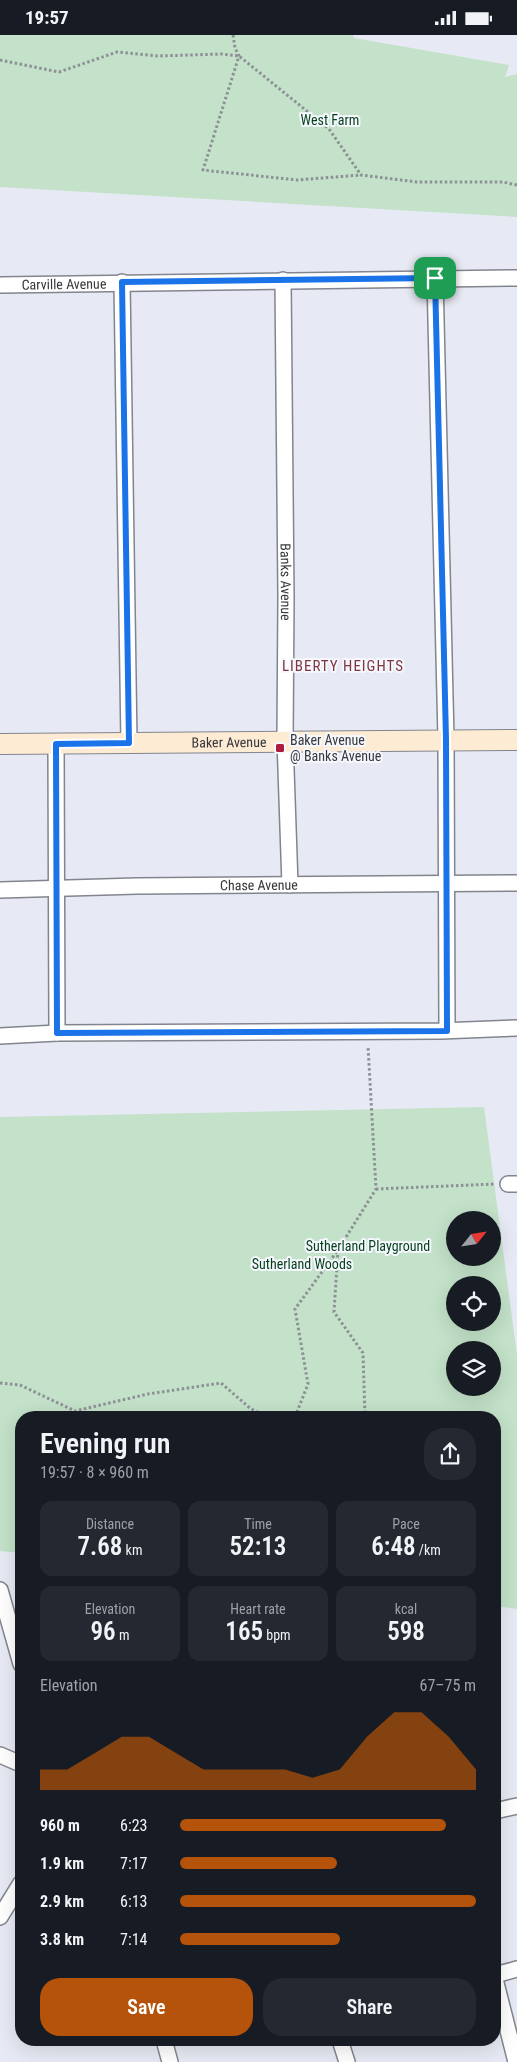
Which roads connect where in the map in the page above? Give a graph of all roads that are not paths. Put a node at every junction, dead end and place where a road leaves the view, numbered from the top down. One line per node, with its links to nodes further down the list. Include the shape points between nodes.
1 (517, 277): 2 (street, Carville Avenue)
2 (435, 278): 3 (street, Carville Avenue); 6 (street)
3 (283, 280): 4 (street, Carville Avenue); 8 (street, Banks Avenue)
4 (122, 282): 5 (street, Carville Avenue); 9 (street)
5 (0, 285)
6 (446, 739): 7 (street, Baker Avenue); 8 (street, Baker Avenue); 13 (street)
7 (517, 740)
8 (284, 741): 9 (street, Baker Avenue); 14 (street, Banks Avenue)
9 (129, 743): 11 (street, Baker Avenue)
10 (0, 744): 11 (street, Baker Avenue)
11 (56, 744): 15 (street)
12 (517, 883): 13 (street, Chase Avenue)
13 (448, 884): 14 (street, Chase Avenue); 18 (street)
14 (290, 885): 15 (street, Chase Avenue)
15 (56, 889): 16 (street, Chase Avenue); 19 (street)
16 (0, 890)
17 (517, 1028): 18 (street)
18 (447, 1031): 19 (street)
19 (57, 1033): 20 (street)
20 (0, 1035)
21 (0, 1590): 22 (street)
22 (15, 1643)
23 (0, 1755): 24 (street)
24 (15, 1761)
25 (517, 1806): 26 (street)
26 (501, 1810)
27 (15, 1893): 28 (street)
28 (0, 1917)
29 (517, 1969): 30 (street)
30 (501, 1975)
31 (501, 1998): 34 (street)
32 (166, 2046): 35 (street)
33 (342, 2046): 36 (street)
34 (515, 2046): 37 (street)
35 (170, 2062)
36 (346, 2062)
37 (516, 2062)

